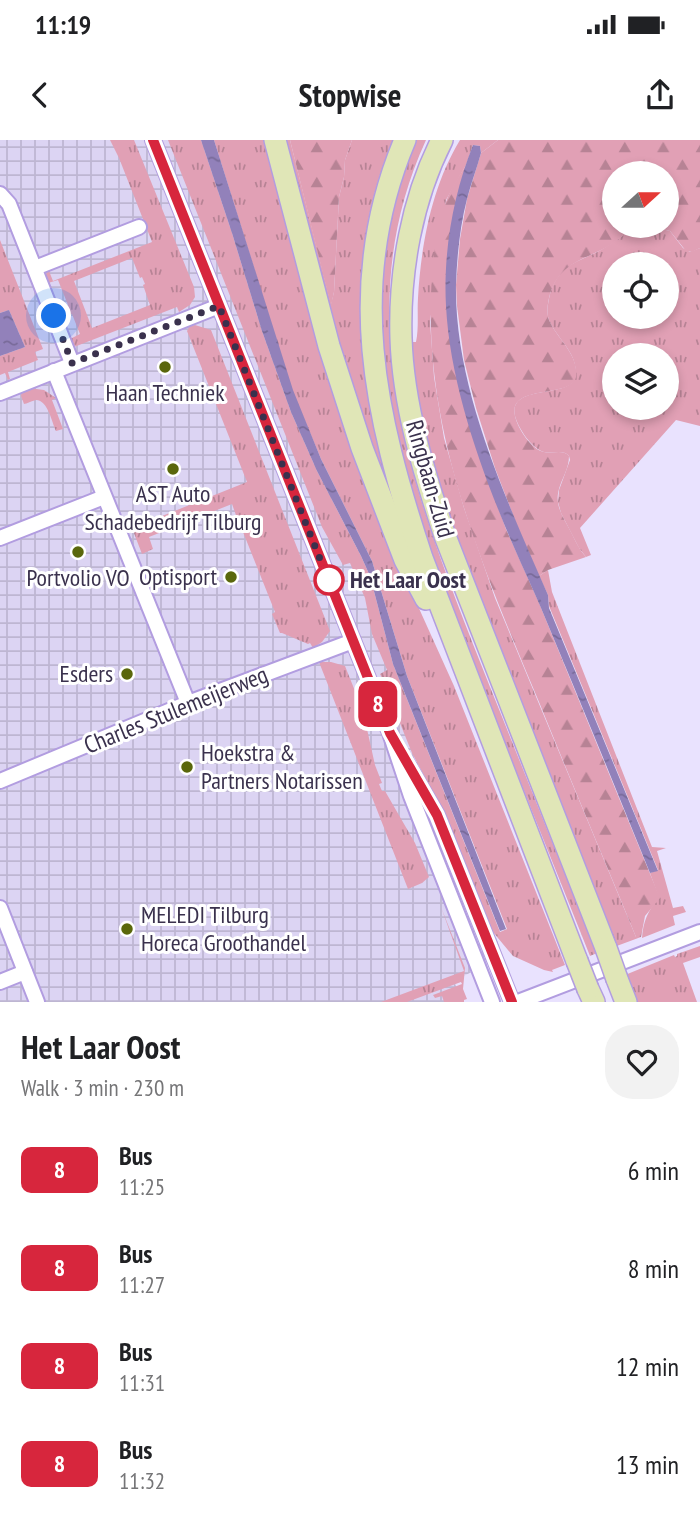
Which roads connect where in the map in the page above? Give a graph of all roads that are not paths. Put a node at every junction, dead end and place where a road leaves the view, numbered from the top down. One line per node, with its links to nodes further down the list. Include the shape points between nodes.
1 (152, 140): 8 (street)
2 (275, 140): 15 (main road, via 329,346 370,470 405,560)
3 (405, 140): 15 (main road, Ringbaan-Zuid, via 391,172 375,240 371,338 400,491)
4 (442, 140): 28 (main road, Ringbaan-Zuid, bridge, via 420,194 403,288 401,338 413,424 445,536)
5 (0, 194): 7 (street, via 9,204)
6 (139, 227): 7 (street)
7 (35, 268): 9 (street)
8 (219, 306): 9 (street); 14 (street)
9 (72, 363): 10 (street)
10 (54, 371): 11 (street); 12 (street)
11 (0, 393)
12 (104, 497): 13 (street); 16 (street)
13 (0, 538)
14 (353, 641): 16 (street, Charles Stulemeijerweg); 17 (street)
15 (462, 662): 23 (main road, Ringbaan-Zuid, bridge)
16 (188, 703): 18 (street, Charles Stulemeijerweg)
17 (390, 733): 25 (street); 26 (street, via 437,815)
18 (0, 781)
19 (0, 908): 21 (street)
20 (700, 932): 27 (street)
21 (25, 972): 22 (street); 24 (street)
22 (0, 982)
23 (591, 995)
24 (37, 1002)
25 (492, 1002)
26 (512, 1002)
27 (518, 1002)
28 (626, 1002)

